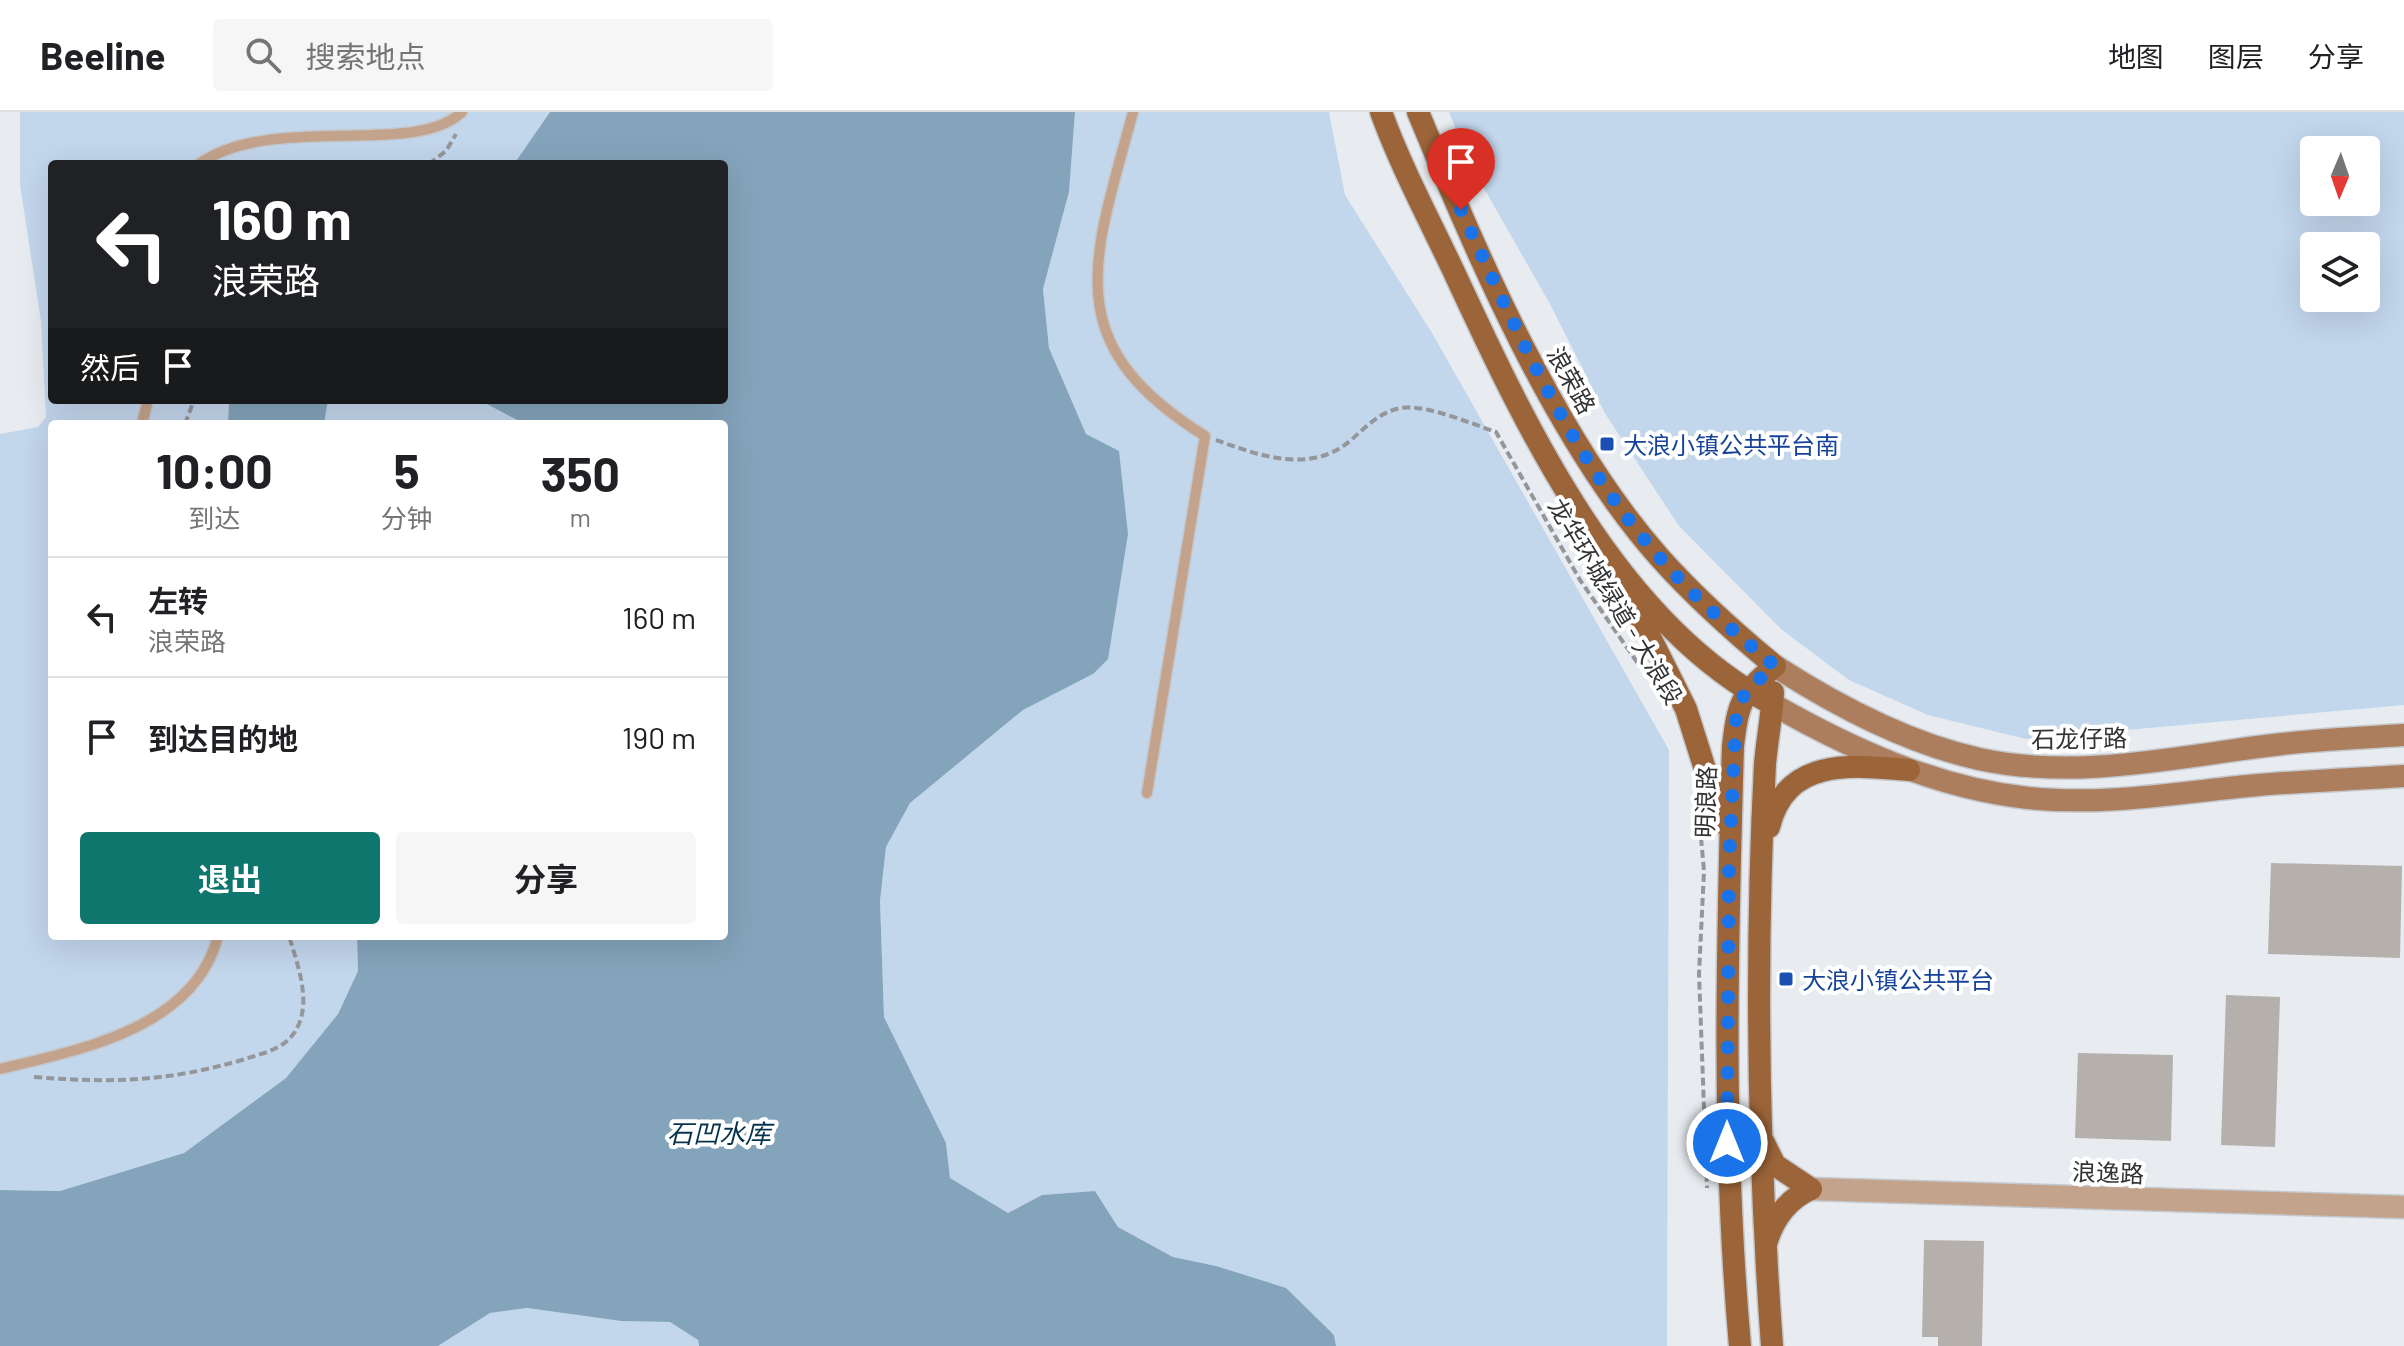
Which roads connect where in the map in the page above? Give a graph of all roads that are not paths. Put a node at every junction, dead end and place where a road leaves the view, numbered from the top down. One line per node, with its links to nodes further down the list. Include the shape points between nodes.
1 (462, 112): 5 (lane, via 442,126 272,134 244,140)
2 (1133, 112): 13 (lane, via 1105,222 1097,291 1102,318 1107,340 1149,398 1205,436)
3 (1381, 112): 6 (main road, via 1503,374)
4 (1418, 112): 7 (main road, 浪荣路, via 1527,353 1571,432 1659,557)
5 (206, 160)
6 (1604, 550): 8 (main road, via 1687,641); 15 (main road, via 1686,709 1720,807)
7 (1775, 666): 8 (main road); 9 (main road); 10 (main road, 石龙仔路, via 1923,743 2022,765 2151,762 2281,744)
8 (1746, 690): 9 (main road); 15 (main road, 明浪路, via 1733,746)
9 (1772, 704): 11 (main road, via 1824,734); 14 (main road)
10 (2404, 735)
11 (1909, 770): 12 (main road, via 2028,798 2105,800); 14 (main road, via 1839,767 1794,783 1772,814)
12 (2404, 776)
13 (1147, 793)
14 (1763, 852): 18 (main road)
15 (1729, 863): 22 (main road, 明浪路, via 1729,1224)
16 (217, 940): 17 (lane, via 193,987 159,1016 111,1038)
17 (0, 1069)
18 (1761, 1135): 19 (main road, via 1775,1165); 21 (main road)
19 (1811, 1189): 20 (street, 浪逸路); 21 (main road, via 1779,1216)
20 (2404, 1207)
21 (1765, 1246): 23 (main road)
22 (1740, 1346)
23 (1772, 1346)

